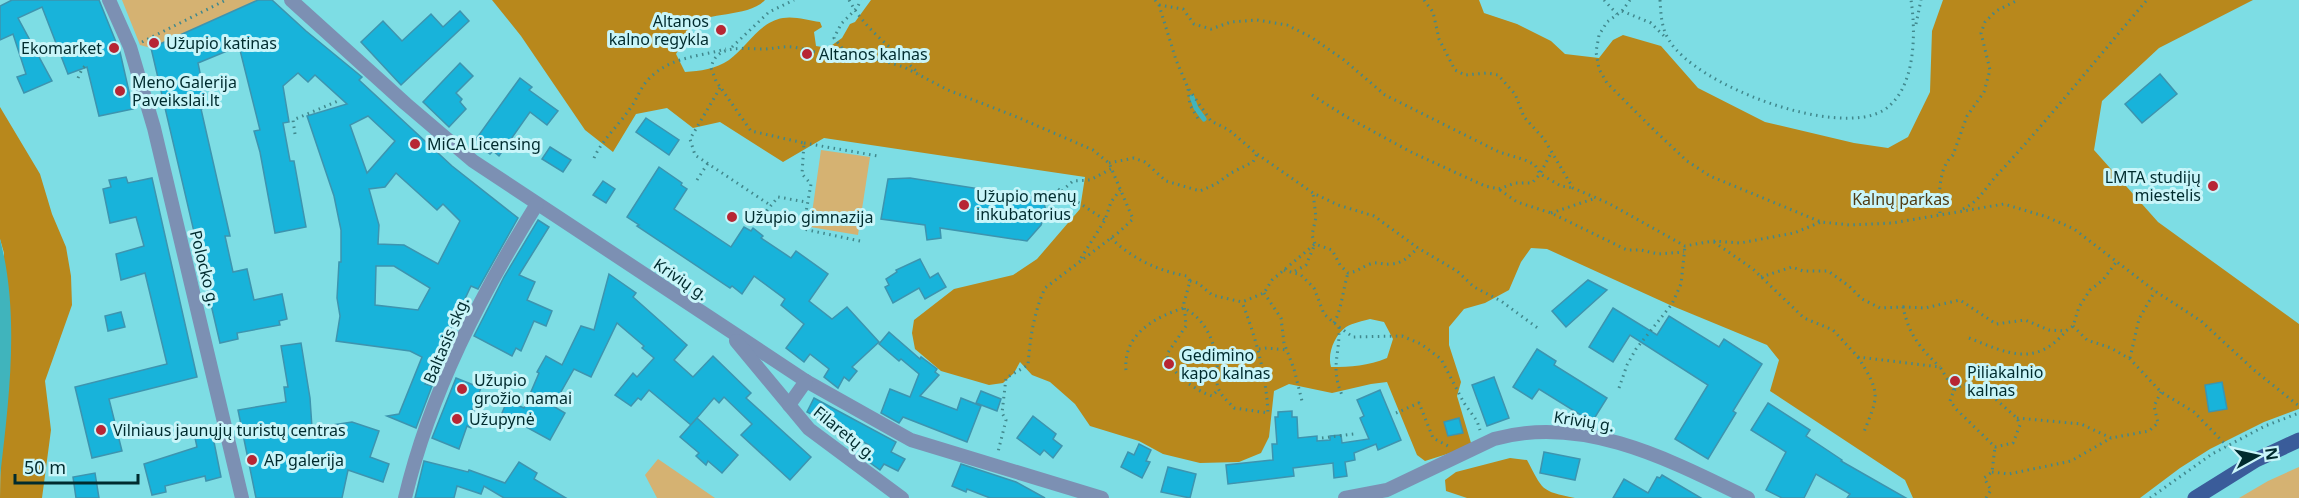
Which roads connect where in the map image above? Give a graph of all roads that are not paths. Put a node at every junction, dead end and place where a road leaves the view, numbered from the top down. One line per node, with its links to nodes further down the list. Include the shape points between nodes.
1 (109, 0): 8 (street, Polocko g., via 130,47 154,128)
2 (291, 0): 3 (street, Krivių g., via 473,161)
3 (537, 204): 4 (street, Krivių g.); 9 (street, Baltasis skg., via 476,308 420,447)
4 (727, 330): 5 (street, Krivių g.); 6 (street, Filaretų g.)
5 (806, 381): 6 (street); 11 (street, Krivių g., via 911,440)
6 (789, 405): 10 (street, Filaretų g., via 808,429)
7 (2299, 440): 14 (main road, via 2256,460)
8 (242, 498)
9 (405, 498)
10 (902, 498)
11 (1102, 498)
12 (1345, 498): 13 (street, Krivių g., via 1387,490 1510,435 1554,431 1615,442 1667,458)
13 (1748, 498)
14 (2196, 498)

